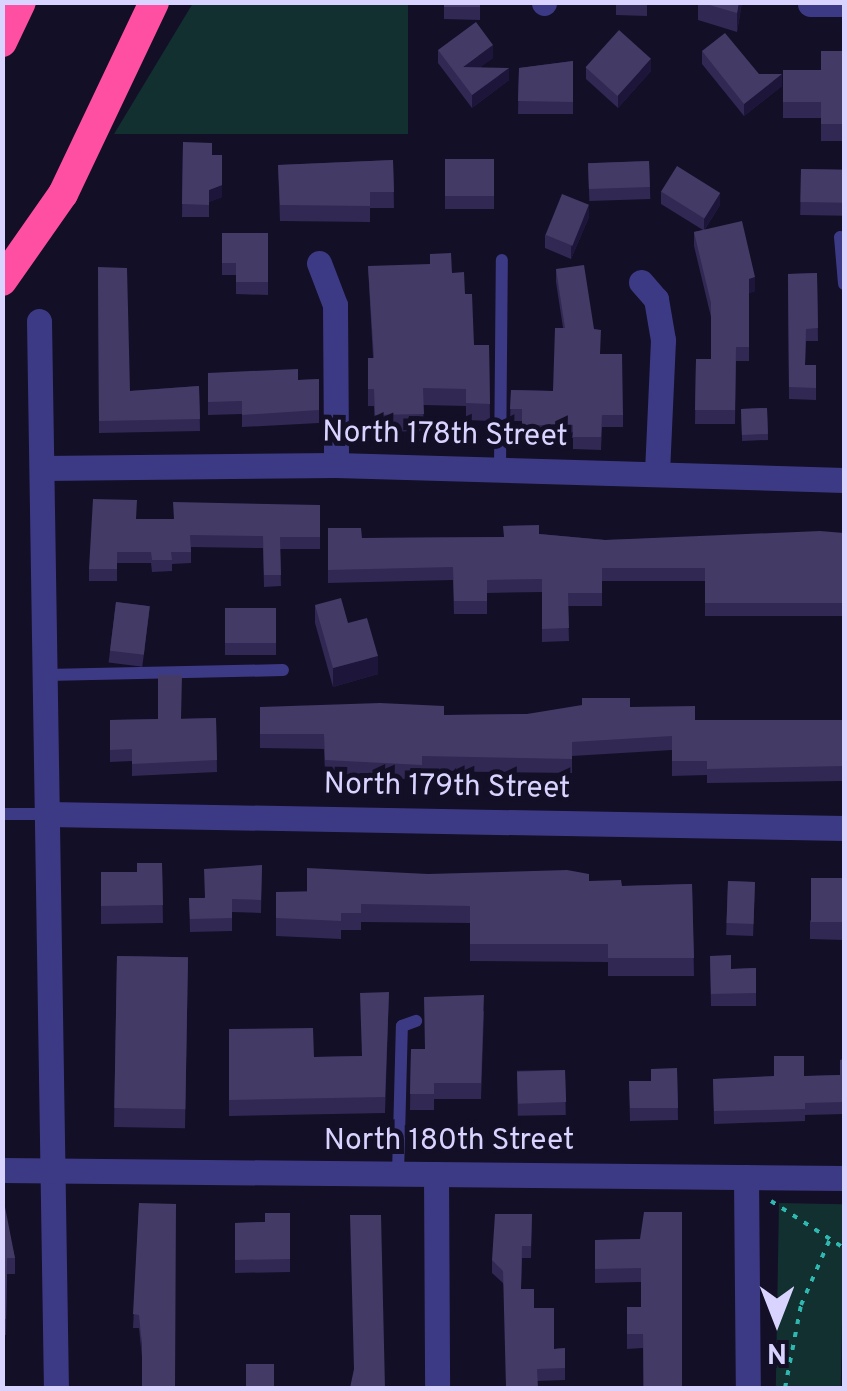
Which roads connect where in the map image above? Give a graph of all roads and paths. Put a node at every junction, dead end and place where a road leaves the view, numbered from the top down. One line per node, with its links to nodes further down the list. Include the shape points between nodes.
1 (21, 2): 5 (highway)
2 (154, 2): 9 (highway, via 64,194)
3 (810, 4): 4 (street)
4 (844, 4)
5 (2, 42)
6 (840, 236): 11 (lane)
7 (502, 260): 15 (lane)
8 (319, 262): 13 (street, via 335,306)
9 (2, 280)
10 (641, 282): 16 (street, via 656,299 663,340)
11 (844, 284)
12 (39, 321): 14 (street)
13 (336, 465): 14 (street, North 178th Street); 15 (street, North 178th Street)
14 (43, 468): 19 (street)
15 (500, 470): 16 (street, North 178th Street)
16 (657, 474): 17 (street, North 178th Street)
17 (844, 479)
18 (283, 670): 19 (lane)
19 (46, 675): 21 (street)
20 (2, 814): 21 (lane)
21 (48, 814): 22 (street, North 179th Street); 25 (street)
22 (844, 828)
23 (416, 1021): 26 (lane, via 402,1026)
24 (2, 1170): 25 (street, North 180th Street)
25 (52, 1171): 26 (street, North 180th Street); 32 (street)
26 (398, 1174): 27 (street, North 180th Street)
27 (436, 1174): 28 (street, North 180th Street); 33 (street)
28 (746, 1177): 29 (street, North 180th Street); 30 (path); 34 (street)
29 (844, 1178)
30 (830, 1240): 31 (path); 35 (path, via 801,1304)
31 (844, 1248)
32 (56, 1388)
33 (437, 1388)
34 (748, 1388)
35 (785, 1388)

